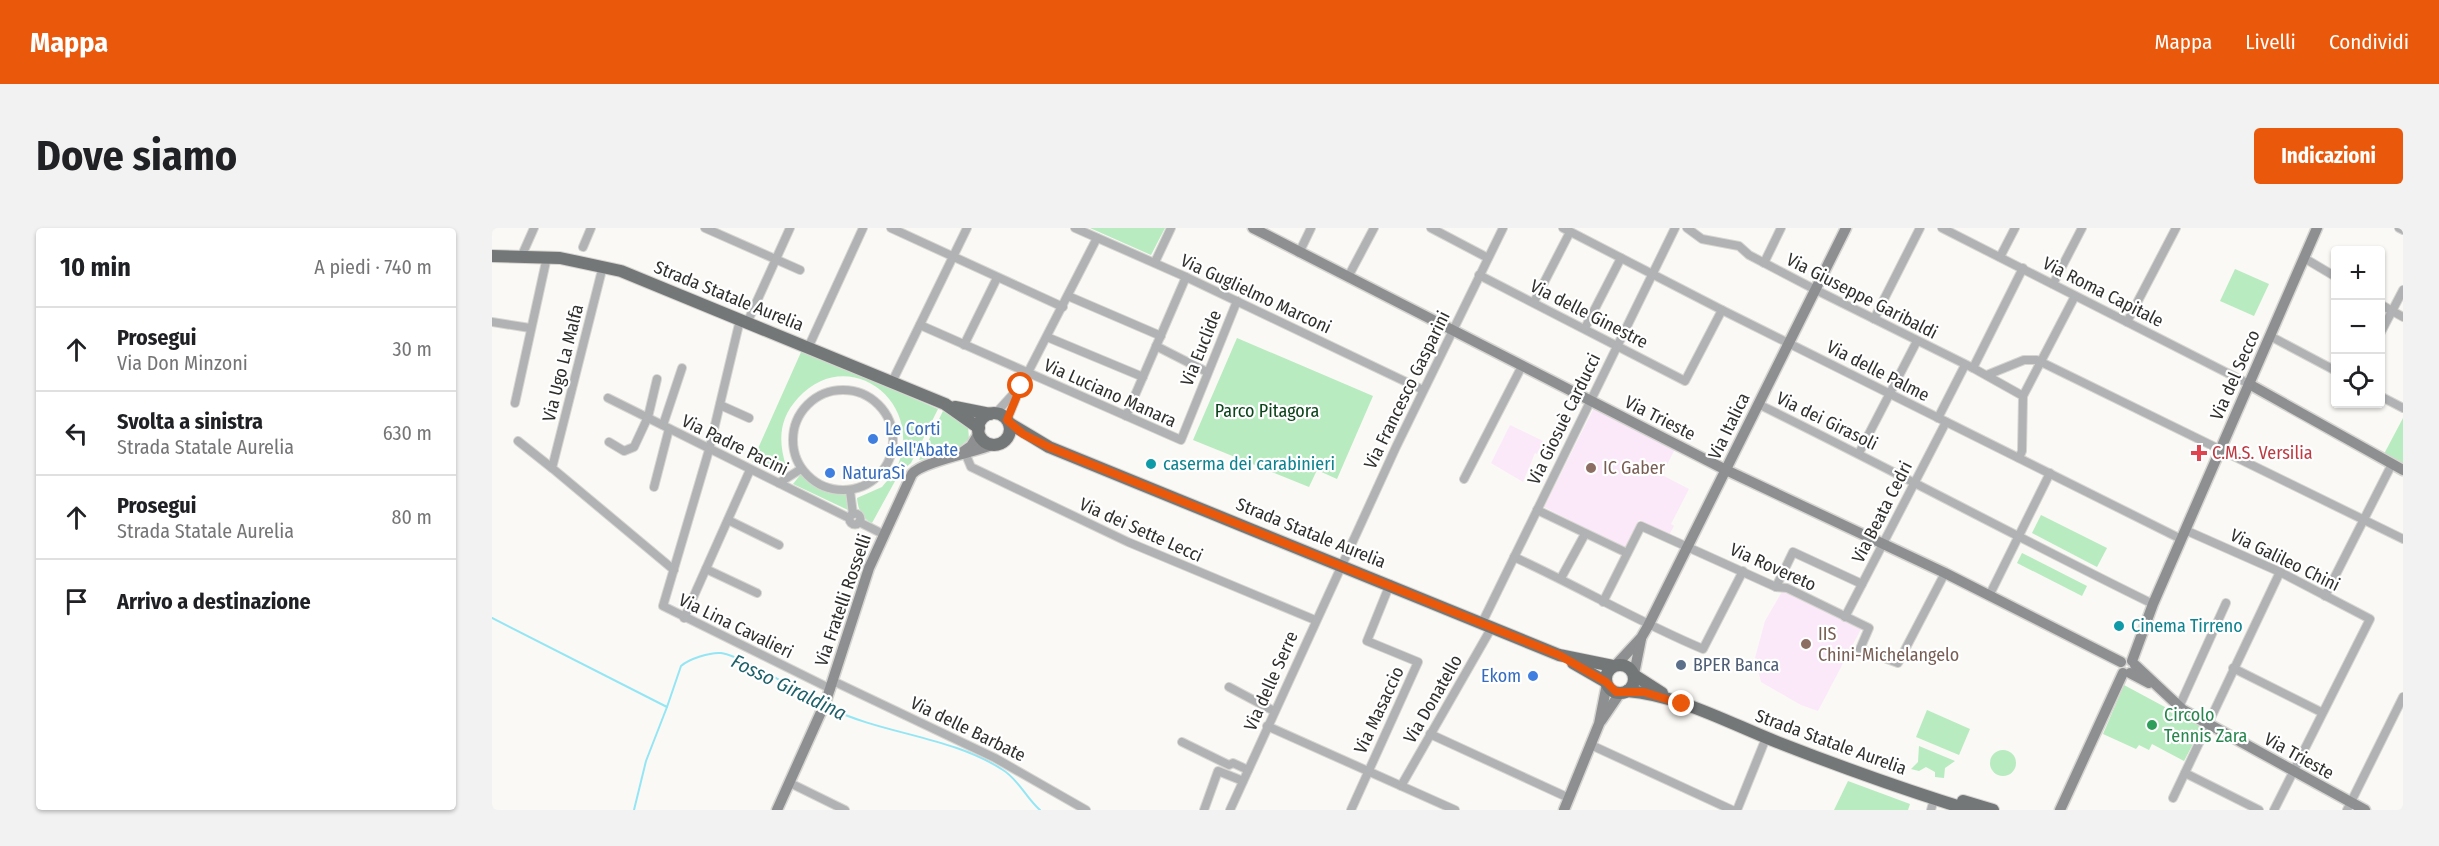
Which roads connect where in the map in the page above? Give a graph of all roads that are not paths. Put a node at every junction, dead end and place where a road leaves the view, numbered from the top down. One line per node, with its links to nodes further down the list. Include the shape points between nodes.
1 (534, 228): 30 (street)
2 (591, 228): 27 (street)
3 (705, 228): 37 (street)
4 (790, 228): 37 (street)
5 (863, 228): 78 (street)
6 (891, 228): 32 (street)
7 (967, 228): 32 (street)
8 (1075, 228): 26 (street, Via Guglielmo Marconi)
9 (1171, 228): 38 (street)
10 (1252, 228): 28 (street, Via Trieste)
11 (1311, 228): 28 (street)
12 (1374, 228): 47 (street)
13 (1431, 228): 34 (street)
14 (1503, 228): 34 (street, Via Francesco Gasparini)
15 (1675, 228): 43 (street, Via Giosuè Carducci)
16 (1687, 228): 39 (street, Via Giuseppe Garibaldi, via 1702,239 1739,246)
17 (1781, 228): 39 (street)
18 (1846, 228): 50 (street, Via Italica)
19 (1920, 228): 61 (street)
20 (1942, 228): 33 (street, Via Roma Capitale)
21 (2015, 228): 33 (street)
22 (2082, 228): 49 (street)
23 (2176, 228): 64 (street)
24 (2317, 228): 36 (street, Via del Secco)
25 (1566, 230): 35 (street, Via delle Palme); 55 (street)
26 (1097, 238): 38 (street, Via Guglielmo Marconi); 52 (street)
27 (583, 247)
28 (1299, 252): 47 (street, Via Trieste)
29 (494, 255): 30 (main road, Strada Statale Aurelia)
30 (522, 255): 31 (main road, Strada Statale Aurelia)
31 (547, 257): 40 (main road, Strada Statale Aurelia); 67 (street)
32 (952, 257): 48 (street); 65 (street)
33 (2000, 257): 41 (street, Via Roma Capitale)
34 (1488, 258): 45 (street, Via Francesco Gasparini)
35 (1622, 258): 43 (street, Via delle Palme); 68 (street)
36 (2304, 258): 44 (street); 71 (street, Via del Secco)
37 (776, 260): 42 (street); 63 (street)
38 (1155, 262): 46 (street, Via Guglielmo Marconi)
39 (1764, 262): 50 (street, Via Giuseppe Garibaldi)
40 (603, 266): 63 (main road, Strada Statale Aurelia); 123 (street, Via Ugo La Malfa)
41 (2023, 268): 49 (street, Via Roma Capitale); 81 (street, Via Beata Cedri)
42 (800, 270)
43 (1652, 274): 58 (street, Via delle Palme); 75 (street, Via Giosuè Carducci)
44 (2331, 274)
45 (1479, 275): 55 (street, Via delle Ginestre); 69 (street, Via Francesco Gasparini)
46 (1186, 277): 54 (street, Via Guglielmo Marconi); 70 (street)
47 (1348, 277): 69 (street, Via Trieste)
48 (997, 278): 56 (street); 76 (street)
49 (2053, 284): 53 (street, Via Roma Capitale)
50 (1816, 290): 61 (street, Via Giuseppe Garibaldi); 74 (street, Via Italica)
51 (2403, 290): 59 (street)
52 (1068, 296): 56 (street); 70 (street)
53 (2075, 296): 64 (street, Via Roma Capitale); 79 (street)
54 (1237, 301): 84 (street, Via Euclide); 92 (street, Via Guglielmo Marconi)
55 (1534, 302): 68 (street, Via delle Ginestre)
56 (1063, 307): 72 (street)
57 (2385, 307): 59 (street)
58 (1722, 310): 74 (street, Via delle Palme); 75 (street, Via delle Ginestre, via 1685,381)
59 (2392, 311): 60 (street); 66 (street)
60 (2403, 317)
61 (1874, 320): 73 (street, Via Giuseppe Garibaldi)
62 (492, 322): 67 (street)
63 (743, 322): 78 (main road, Strada Statale Aurelia); 101 (street)
64 (2127, 322): 90 (street, Via Roma Capitale)
65 (920, 324): 76 (street, Via Luciano Manara); 89 (street)
66 (2385, 324)
67 (530, 328): 98 (street)
68 (1585, 328): 75 (street, Via delle Ginestre)
69 (1453, 332): 80 (street, Via Trieste); 92 (street, Via Francesco Gasparini)
70 (1161, 336): 77 (street)
71 (2270, 336): 83 (street); 90 (street, Via del Secco)
72 (1047, 337): 85 (street); 87 (street)
73 (1917, 341): 81 (street, Via Giuseppe Garibaldi); 93 (street)
74 (1789, 343): 93 (street, Via delle Palme); 100 (street, Via Italica)
75 (1617, 344): 97 (street, Via Giosuè Carducci)
76 (964, 345): 85 (street, Via Luciano Manara)
77 (1156, 346): 84 (street); 87 (street)
78 (808, 348): 89 (main road, Strada Statale Aurelia)
79 (2040, 362): 86 (street, via 2024,360); 94 (street); 117 (street)
80 (1522, 366): 97 (street, Via Trieste); 129 (street)
81 (1969, 366): 86 (street, Via Giuseppe Garibaldi); 107 (street, Via Beata Cedri)
82 (682, 368): 109 (street)
83 (2331, 368)
84 (1208, 372): 111 (street, Via Euclide)
85 (1028, 373): 91 (street); 104 (street, Via Luciano Manara)
86 (1987, 375): 94 (street, Via Giuseppe Garibaldi)
87 (1143, 377): 104 (street)
88 (657, 379): 105 (street)
89 (892, 382): 99 (main road, Strada Statale Aurelia)
90 (2249, 384): 117 (street, Via del Secco); 122 (street)
91 (1021, 386): 103 (street); 108 (street)
92 (1423, 390): 148 (street, Via Francesco Gasparini)
93 (1889, 394): 107 (street, Via delle Palme); 118 (street)
94 (2023, 396): 120 (street)
95 (608, 398): 105 (street, Via Padre Pacini)
96 (2385, 399): 102 (street)
97 (1591, 402): 126 (street, Via Trieste); 134 (street, Via Giosuè Carducci)
98 (515, 403)
99 (945, 404): 103 (main road, Strada Statale Aurelia); 110 (main road, Strada Statale Aurelia)
100 (1758, 404): 118 (street, Via dei Girasoli); 126 (street, Via Italica)
101 (720, 405): 106 (street); 116 (street)
102 (2403, 408)
103 (993, 414): 108 (main road); 110 (main road, via 982,419)
104 (1126, 416): 111 (street, Via Luciano Manara)
105 (648, 417): 109 (street, Via Padre Pacini); 113 (street, via 633,448 622,451)
106 (749, 418)
107 (1942, 420): 120 (street, Via delle Palme); 130 (street, Via Beata Cedri)
108 (1008, 422): 114 (main road, via 1010,433); 115 (main road, Strada Statale Aurelia)
109 (666, 427): 116 (street, Via Padre Pacini); 132 (street)
110 (979, 431): 114 (main road, via 984,441); 121 (street, Via Fratelli Rosselli, via 967,449)
111 (1181, 440)
112 (518, 441): 123 (street)
113 (609, 442)
114 (998, 443): 115 (main road, Strada Statale Aurelia, via 1023,441); 119 (street, Via Fratelli Rosselli)
115 (1049, 447): 148 (main road, Strada Statale Aurelia)
116 (709, 450): 125 (street, Via Padre Pacini); 150 (street)
117 (2220, 451): 137 (street); 140 (street, Via del Secco)
118 (1858, 453): 130 (street, Via dei Girasoli)
119 (966, 455): 121 (street, Via Fratelli Rosselli); 166 (street, Via dei Sette Lecci, via 971,467 1048,505)
120 (2019, 458): 128 (street, Via delle Palme)
121 (950, 459): 138 (street, Via Fratelli Rosselli, via 914,472)
122 (2392, 464): 127 (street); 137 (street)
123 (552, 468): 150 (street)
124 (801, 469): 131 (street); 133 (street, via 824,486); 133 (street, via 792,440 804,410 827,393 843,390 861,394 885,414 893,442 881,473)
125 (750, 470): 131 (street, Via Padre Pacini); 136 (street)
126 (1726, 470): 144 (street, Via Trieste); 145 (street, Via Italica)
127 (2403, 470)
128 (2050, 473): 140 (street, Via delle Palme); 141 (street)
129 (1464, 479)
130 (1914, 481): 141 (street, Via dei Girasoli); 144 (street, Via Beata Cedri)
131 (779, 483): 135 (street, Via Padre Pacini)
132 (654, 487)
133 (850, 491): 135 (street)
134 (1537, 509): 139 (street); 147 (street, Via Giosuè Carducci)
135 (851, 516): 138 (street, Via Padre Pacini, via 852,524 859,522)
136 (728, 520): 143 (street); 149 (street)
137 (2364, 520): 142 (street); 160 (street)
138 (883, 534): 176 (street, Via Fratelli Rosselli)
139 (1586, 534): 146 (street); 154 (street)
140 (2183, 535): 152 (street, Via Galileo Chini); 163 (street, Via del Secco)
141 (2018, 538): 159 (street); 163 (street, Via dei Girasoli)
142 (2403, 539)
143 (779, 544)
144 (1882, 544): 153 (street, Via Trieste); 156 (street, Via Beata Cedri)
145 (1688, 546): 146 (street, Via Rovereto, via 1641,526); 151 (street, Via Rovereto); 168 (street, Via Italica)
146 (1627, 553): 161 (street)
147 (1514, 556): 154 (street); 167 (street, Via Giosuè Carducci)
148 (1340, 565): 155 (main road, Strada Statale Aurelia); 166 (street, Via delle Serre)
149 (706, 569): 158 (street); 165 (street)
150 (674, 570): 165 (street, Via Lina Cavalieri, via 663,606)
151 (1743, 571): 157 (street, Via Rovereto); 168 (street, via 1703,649)
152 (2280, 572): 160 (street, Via Galileo Chini); 173 (street)
153 (1945, 573): 159 (street, Via Trieste); 164 (street, Via Rovereto, via 1898,663 1860,650 1869,628)
154 (1560, 578): 161 (street)
155 (1390, 584): 167 (main road, Strada Statale Aurelia); 192 (street, Via Masaccio, via 1367,640 1418,662)
156 (1862, 584): 157 (street, via 1793,552); 164 (street, Via Beata Cedri)
157 (1776, 587): 164 (street, Via Rovereto, via 1787,588)
158 (757, 593)
159 (1989, 596): 172 (street, Via Trieste)
160 (2325, 596): 183 (street, Via Galileo Chini, via 2370,619)
161 (1604, 602): 168 (street)
162 (2226, 603): 181 (street)
163 (2153, 604): 172 (street, Via del Secco)
164 (1845, 617)
165 (684, 618): 176 (street, Via Lina Cavalieri)
166 (1315, 620): 182 (street, Via delle Serre)
167 (1487, 625): 170 (main road, Strada Statale Aurelia); 187 (street, Via Donatello)
168 (1648, 626): 169 (street, Via Italica)
169 (1641, 638): 171 (street, Via Italica); 174 (street, Via Italica)
170 (1559, 655): 171 (main road, Strada Statale Aurelia); 175 (main road, Strada Statale Aurelia)
171 (1615, 665): 174 (main road, via 1625,665); 175 (main road, via 1608,670)
172 (2128, 665): 181 (street, Via Trieste); 202 (street, Via del Secco)
173 (2233, 668): 183 (street); 185 (street)
174 (1634, 674): 178 (main road, via 1633,684); 180 (main road, Strada Statale Aurelia)
175 (1606, 683): 178 (main road, via 1612,690); 184 (street)
176 (832, 685): 197 (street, Via Fratelli Rosselli); 206 (street, Via delle Barbate, via 995,758)
177 (1229, 687): 182 (street)
178 (1623, 692): 180 (main road, Strada Statale Aurelia, via 1644,692); 184 (street)
179 (2403, 697): 203 (street)
180 (1682, 704): 188 (main road, Strada Statale Aurelia)
181 (2179, 707): 185 (street, Via Trieste)
182 (1274, 711): 186 (street, Via delle Serre)
183 (2321, 712): 193 (street)
184 (1599, 723): 190 (street)
185 (2207, 724): 193 (street, Via Trieste); 194 (street)
186 (1268, 726): 191 (street, Via delle Serre); 192 (street)
187 (1430, 734): 198 (street, Via Donatello); 199 (street)
188 (1766, 738): 195 (main road, Strada Statale Aurelia); 213 (street)
189 (1182, 742): 191 (street)
190 (1591, 745): 199 (street); 212 (street)
191 (1248, 770): 196 (street, Via delle Serre)
192 (1368, 771): 198 (street); 209 (street, Via Masaccio)
193 (2293, 771): 203 (street, Via Trieste); 218 (street)
194 (2185, 773): 200 (street); 217 (street)
195 (1877, 779): 201 (main road, Strada Statale Aurelia); 215 (main road)
196 (1243, 781): 207 (street, via 1218,771); 208 (street, Via delle Serre)
197 (790, 783): 204 (street, Via Fratelli Rosselli); 205 (street)
198 (1401, 786): 210 (street)
199 (1569, 798): 211 (street)
200 (2174, 798)
201 (1933, 804): 214 (main road, Strada Statale Aurelia)
202 (2062, 805): 216 (street, Via del Secco)
203 (2349, 806): 219 (street, Via Trieste)
204 (777, 810)
205 (845, 810)
206 (1086, 810)
207 (1204, 810)
208 (1230, 810)
209 (1351, 810)
210 (1455, 810)
211 (1564, 810)
212 (1732, 810)
213 (1737, 810)
214 (1970, 810)
215 (1993, 810)
216 (2050, 810)
217 (2259, 810)
218 (2274, 810)
219 (2365, 810)

